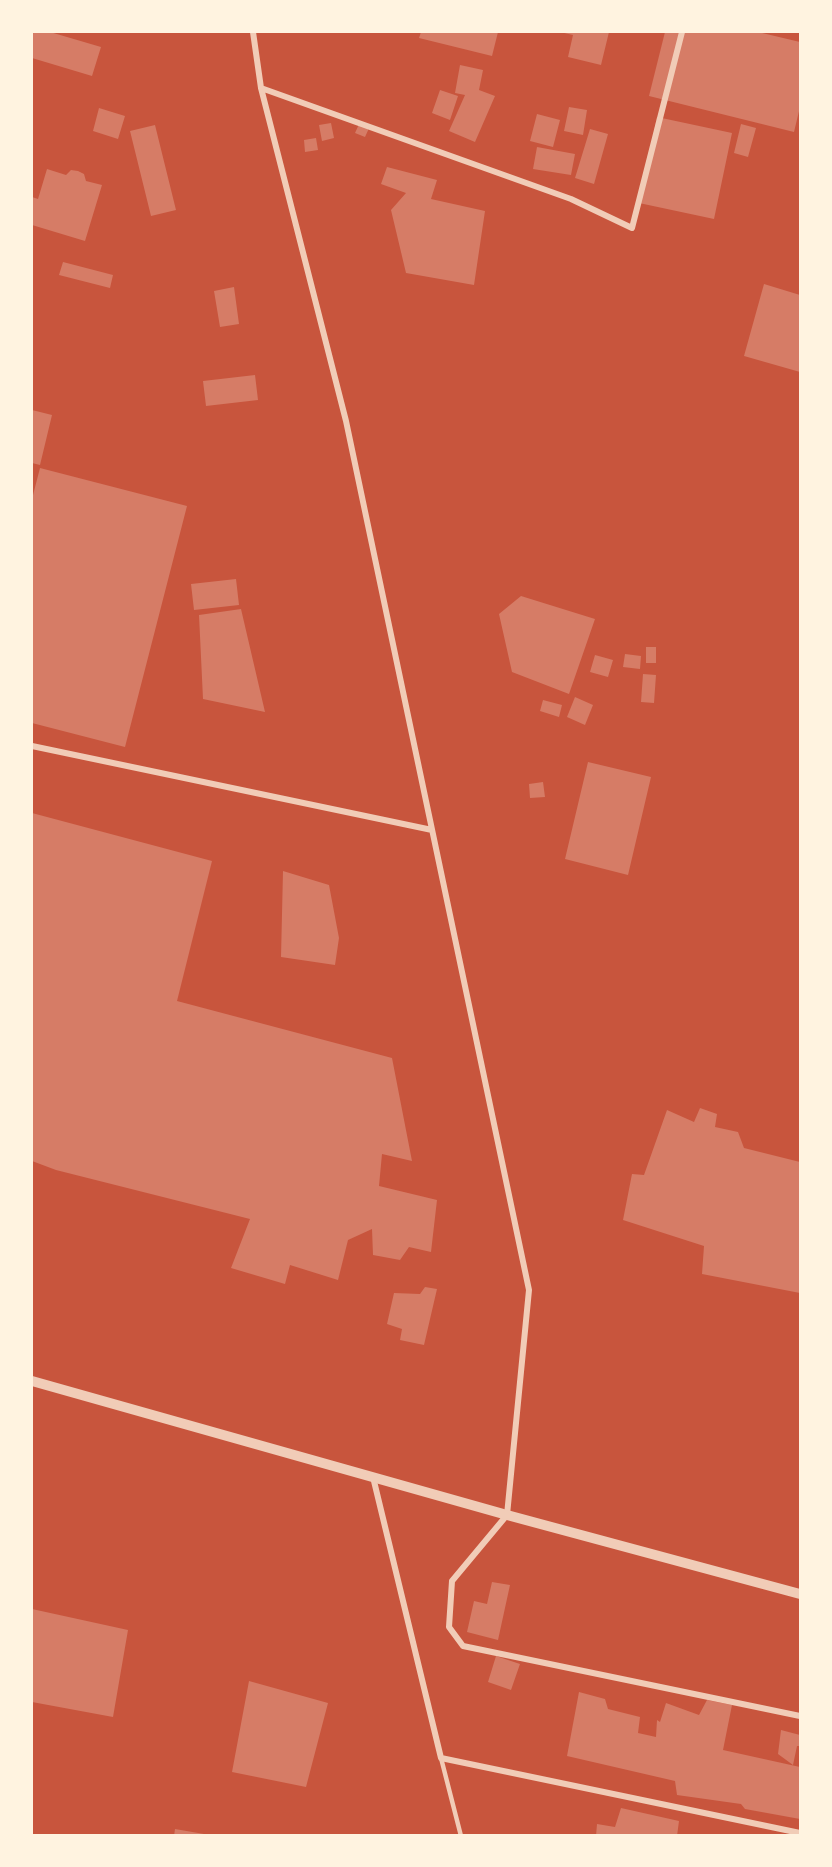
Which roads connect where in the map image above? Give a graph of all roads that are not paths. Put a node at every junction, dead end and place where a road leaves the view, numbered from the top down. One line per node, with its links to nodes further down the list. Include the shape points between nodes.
1 (253, 32): 3 (street)
2 (682, 32): 3 (street, via 632,228 571,200)
3 (261, 88): 5 (street, via 346,421)
4 (32, 746): 5 (street)
5 (432, 830): 8 (street, via 529,1290)
6 (32, 1381): 7 (street)
7 (373, 1477): 8 (street); 11 (street)
8 (507, 1515): 9 (street); 10 (street, via 452,1581 449,1627 462,1646)
9 (801, 1594)
10 (801, 1716)
11 (441, 1758): 12 (street); 13 (lane)
12 (801, 1833)
13 (461, 1836)

